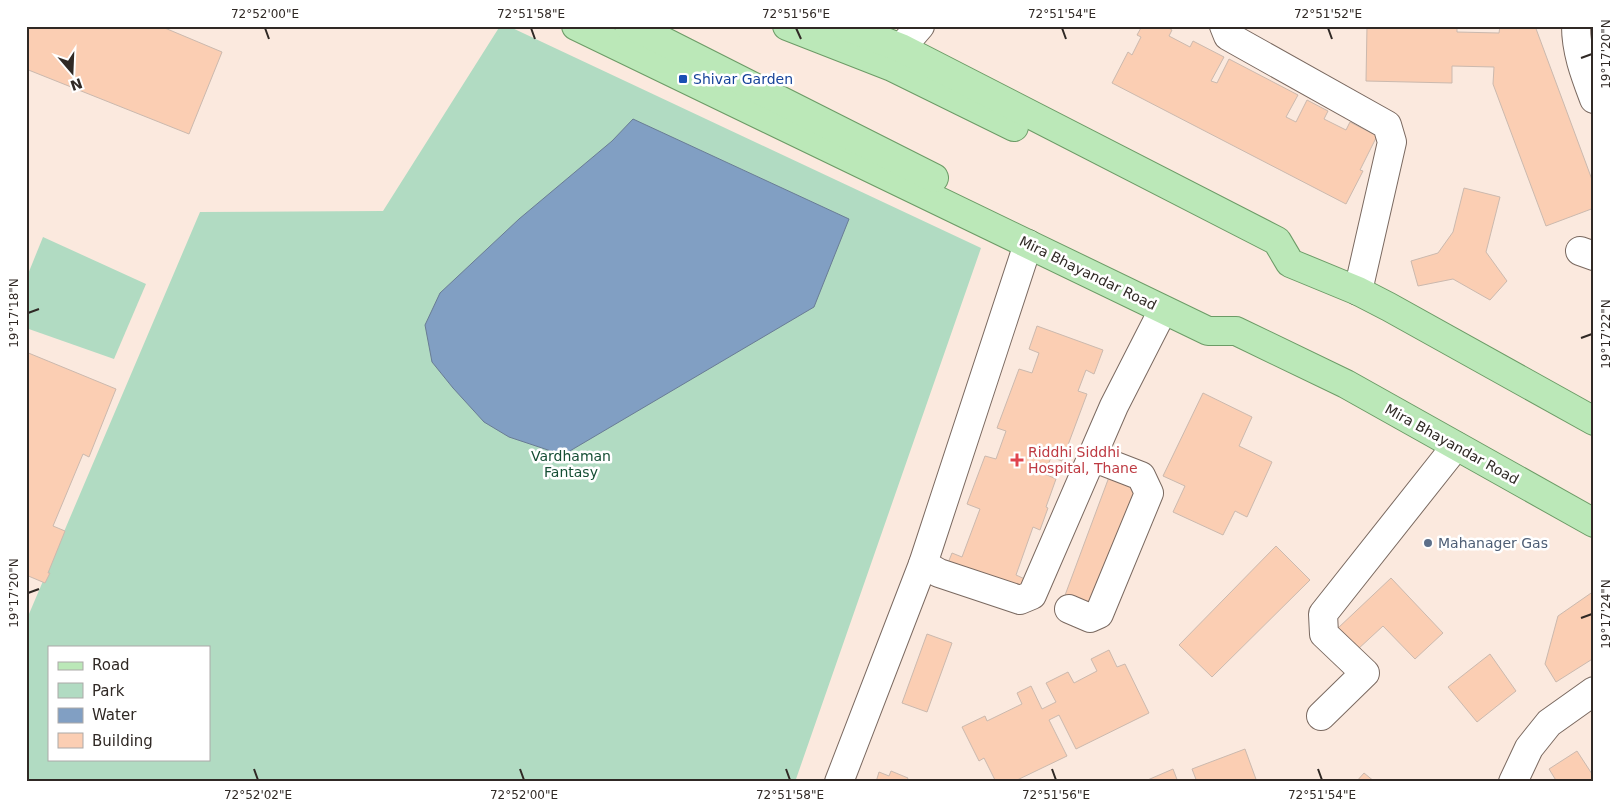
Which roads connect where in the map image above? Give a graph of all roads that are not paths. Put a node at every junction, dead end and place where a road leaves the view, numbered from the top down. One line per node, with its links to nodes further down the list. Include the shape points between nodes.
1 (576, 26): 10 (main road, Mira Bhayandar Road)
2 (787, 26): 11 (main road, via 892,66)
3 (845, 26): 8 (main road)
4 (920, 26): 8 (street)
5 (1224, 26): 12 (street, via 1228,36 1388,125 1392,142)
6 (1576, 26): 9 (street, via 1579,56)
7 (640, 30): 14 (main road)
8 (901, 48): 11 (main road, via 1276,241)
9 (1594, 99)
10 (1028, 244): 13 (main road, Mira Bhayandar Road); 19 (street)
11 (1290, 264): 12 (main road)
12 (1358, 292): 15 (main road)
13 (1163, 310): 14 (main road, Mira Bhayandar Road, via 1208,331); 17 (street)
14 (1236, 331): 16 (main road, Mira Bhayandar Road, via 1346,384)
15 (1594, 422)
16 (1456, 446): 18 (main road, Mira Bhayandar Road); 22 (street, via 1323,614 1324,634 1365,673)
17 (1092, 457): 19 (street, via 1032,595 1020,600 939,573); 20 (street, via 1141,476 1150,493 1099,614 1090,618)
18 (1594, 524)
19 (923, 564): 23 (street)
20 (1069, 609)
21 (1594, 691): 24 (street, via 1549,723 1529,748)
22 (1321, 716)
23 (839, 782)
24 (1513, 782)

